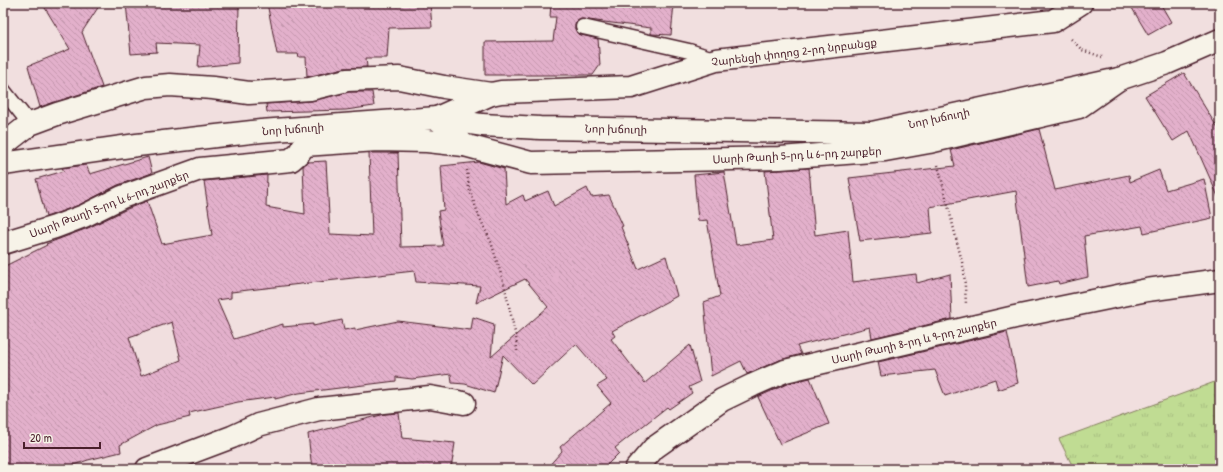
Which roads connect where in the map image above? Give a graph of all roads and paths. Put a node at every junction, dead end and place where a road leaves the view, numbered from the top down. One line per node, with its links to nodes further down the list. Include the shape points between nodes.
1 (1081, 3): 2 (street, Չարենցի փողոց 2-րդ նրբանցք)
2 (1053, 21): 5 (street, Չարենցի փողոց 2-րդ նրբանցք); 6 (path, via 1082,50 1117,63)
3 (583, 27): 5 (lane)
4 (1220, 40): 6 (street, Նոր խճուղի, via 1167,63)
5 (716, 60): 8 (street, Չարենցի փողոց 2-րդ նրբանցք, via 631,87)
6 (1119, 79): 9 (street, Նոր խճուղի, via 872,133 540,128 482,125); 12 (street, Սարի Թաղի 5-րդ և 6-րդ շարքեր, via 1079,107)
7 (3, 90): 10 (lane)
8 (491, 94): 9 (street, Չարենցի փողոց 2-րդ նրբանցք); 10 (street, via 399,78 347,80 310,90 249,93 170,85 146,87 124,93)
9 (437, 118): 11 (street, Նոր խճուղի); 14 (street)
10 (30, 124): 13 (street)
11 (310, 136): 14 (street, Սարի Թաղի 5-րդ և 6-րդ շարքեր, via 427,141); 15 (street, Նոր խճուղի, via 261,130); 16 (street, Սարի Թաղի 5-րդ և 6-րդ շարքեր, via 291,160 200,169 122,196 84,216 55,227)
12 (933, 141): 14 (street, Սարի Թաղի 5-րդ և 6-րդ շարքեր, via 885,150 780,158 531,163); 18 (path, via 964,270)
13 (3, 145)
14 (464, 146): 19 (path, via 469,188 491,242 504,284)
15 (3, 164)
16 (3, 243)
17 (1220, 280): 18 (street, Սարի Թաղի 8-րդ և 9-րդ շարքեր, via 1147,290)
18 (968, 328): 22 (street, Սարի Թաղի 8-րդ և 9-րդ շարքեր, via 772,376 722,400 654,448)
19 (517, 351)
20 (464, 403): 21 (street, via 430,397 319,409 258,425)
21 (147, 469)
22 (636, 469)

